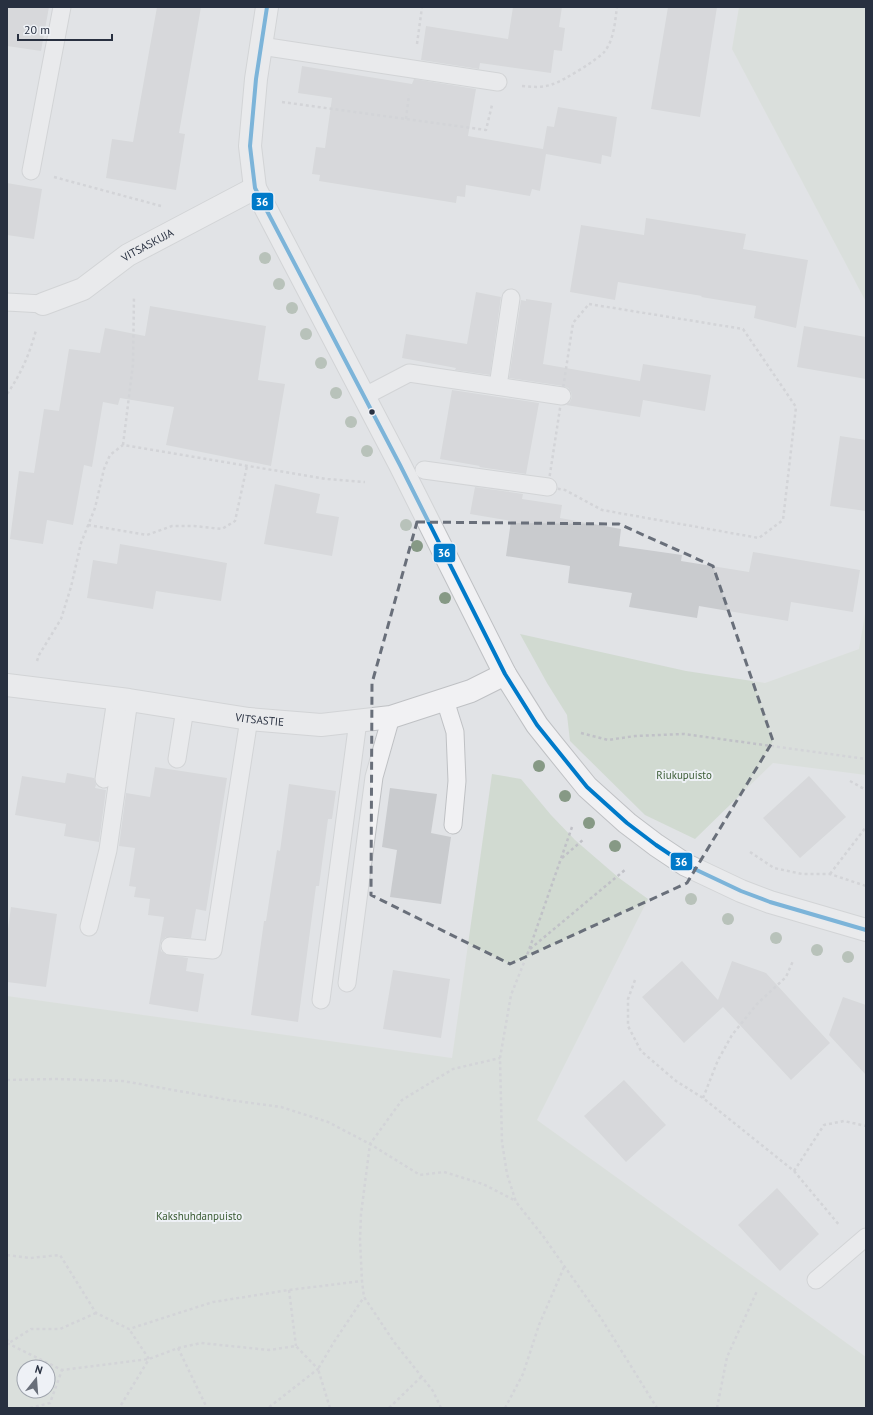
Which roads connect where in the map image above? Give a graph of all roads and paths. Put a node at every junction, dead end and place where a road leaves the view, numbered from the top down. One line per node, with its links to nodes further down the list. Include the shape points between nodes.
1 (62, 7): 7 (lane)
2 (267, 7): 4 (street)
3 (617, 7): 5 (path, via 611,40 598,59 553,84 535,88)
4 (261, 46): 5 (lane); 8 (street, via 250,146)
5 (498, 82): 6 (path, via 486,130)
6 (275, 101)
7 (31, 171): 9 (path)
8 (255, 188): 13 (street, VITSASKUJA, via 128,255 83,290); 16 (street)
9 (166, 208)
10 (134, 296): 18 (path, via 133,364)
11 (511, 298): 14 (lane)
12 (7, 302): 13 (lane)
13 (43, 304): 15 (path, via 31,350)
14 (498, 386): 16 (lane, via 410,373); 17 (lane)
15 (7, 394)
16 (364, 396): 24 (street)
17 (562, 396): 22 (path); 22 (path, via 573,323 590,304 743,329 796,407 783,520 760,538 602,510 565,490)
18 (123, 445): 19 (path); 23 (path, via 110,455)
19 (248, 466): 21 (path, via 326,479); 23 (path, via 236,521 222,529 172,526 147,535)
20 (424, 470): 22 (lane)
21 (365, 482)
22 (548, 487)
23 (88, 525): 26 (path, via 61,619 39,655)
24 (505, 674): 28 (street, VITSASTIE, via 471,691); 49 (street, via 537,725 588,786 656,845 686,865 741,891)
25 (7, 685): 26 (street, VITSASTIE)
26 (32, 688): 27 (street, VITSASTIE)
27 (123, 700): 29 (street, VITSASTIE); 36 (lane); 48 (lane, via 108,850)
28 (445, 700): 30 (street, VITSASTIE); 39 (lane, via 455,732 457,781)
29 (185, 709): 31 (street, VITSASTIE); 35 (lane)
30 (391, 717): 32 (street, VITSASTIE); 54 (lane, via 374,777)
31 (249, 719): 32 (street, VITSASTIE, via 320,725); 50 (lane, via 212,950)
32 (358, 721): 55 (lane)
33 (579, 732): 34 (path, via 608,740 684,734)
34 (866, 759)
35 (177, 760)
36 (104, 779)
37 (850, 781): 38 (path)
38 (866, 790)
39 (453, 825)
40 (866, 826): 46 (path)
41 (572, 827): 44 (path)
42 (584, 839): 44 (path)
43 (750, 852): 46 (path, via 774,868 802,874)
44 (562, 858): 51 (path)
45 (626, 869): 51 (path)
46 (830, 874): 47 (path)
47 (866, 886)
48 (89, 927)
49 (866, 930)
50 (170, 946)
51 (529, 950): 56 (path, via 511,995)
52 (793, 962): 58 (path, via 786,977 757,1004 732,1035 718,1060)
53 (634, 980): 58 (path, via 628,1000 628,1026 641,1051 676,1081)
54 (347, 983)
55 (321, 1000)
56 (500, 1058): 60 (path, via 453,1069 402,1100); 62 (path, via 502,1142 507,1174)
57 (7, 1080): 60 (path, via 123,1081 281,1108 328,1122)
58 (703, 1098): 61 (path)
59 (866, 1126): 61 (path, via 844,1121 824,1125)
60 (370, 1144): 62 (path, via 420,1175 444,1172 483,1184); 67 (path, via 361,1214)
61 (794, 1171): 63 (path)
62 (516, 1202): 65 (path)
63 (861, 1242): 66 (lane)
64 (7, 1255): 71 (path, via 30,1258 60,1255)
65 (564, 1266): 88 (path, via 539,1325 523,1374); 89 (path, via 601,1318)
66 (816, 1280)
67 (362, 1281): 68 (path); 70 (path)
68 (289, 1290): 72 (path, via 213,1302); 75 (path)
69 (757, 1291): 90 (path, via 727,1357)
70 (364, 1297): 78 (path); 80 (path)
71 (96, 1313): 72 (path); 74 (path, via 60,1329 31,1328)
72 (129, 1329): 77 (path)
73 (7, 1339): 74 (path)
74 (8, 1343): 79 (path)
75 (296, 1346): 76 (path, via 268,1350 200,1342); 78 (path)
76 (178, 1348): 77 (path); 83 (path)
77 (149, 1358): 79 (path); 81 (path)
78 (318, 1369): 84 (path); 85 (path)
79 (62, 1370): 82 (path, via 50,1403)
80 (421, 1377): 86 (path); 87 (path, via 433,1391)
81 (121, 1405)
82 (30, 1408)
83 (207, 1408)
84 (268, 1408)
85 (330, 1408)
86 (389, 1408)
87 (441, 1408)
88 (506, 1408)
89 (657, 1408)
90 (717, 1408)

